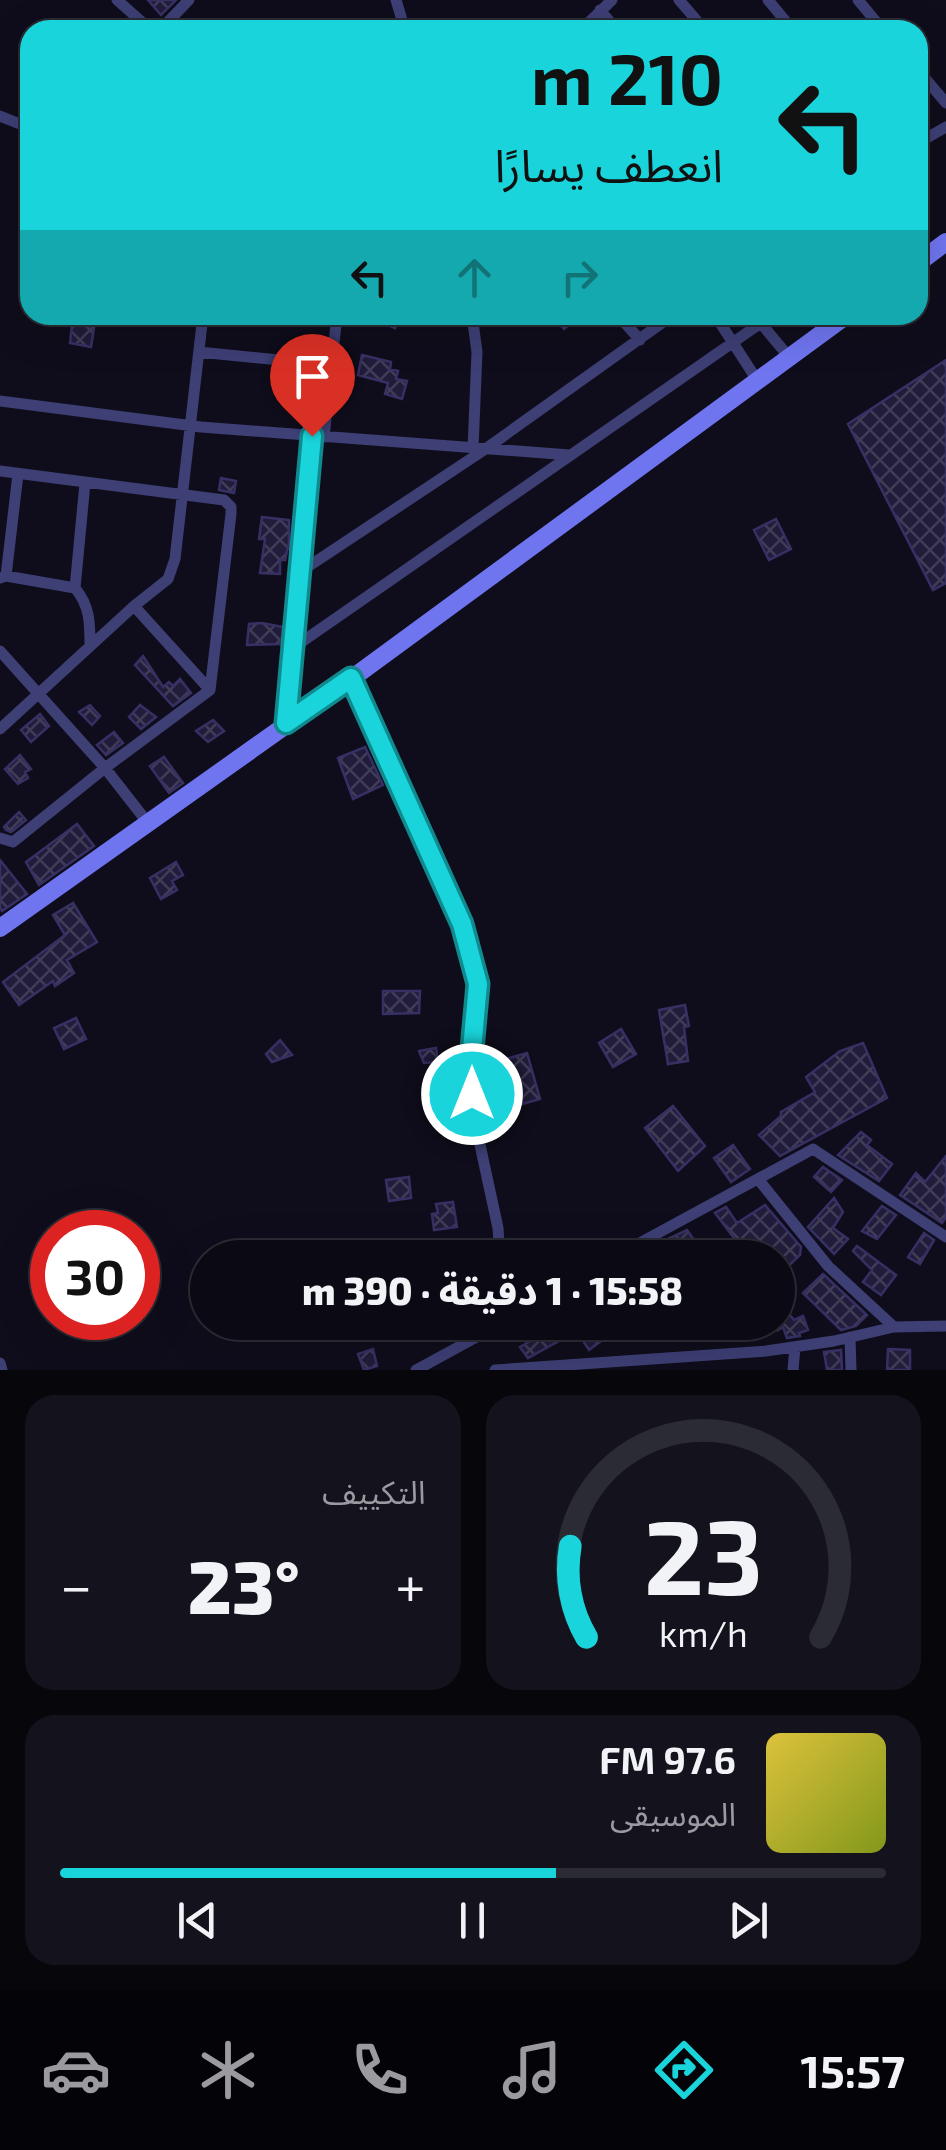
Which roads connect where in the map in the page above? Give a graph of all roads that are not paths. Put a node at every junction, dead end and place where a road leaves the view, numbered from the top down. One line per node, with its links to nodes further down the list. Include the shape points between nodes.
1 (118, 0): 8 (street)
2 (189, 0): 9 (street)
3 (612, 0): 7 (street)
4 (679, 0): 12 (street)
5 (768, 0): 13 (street)
6 (858, 0): 14 (street)
7 (600, 10): 10 (street); 11 (street)
8 (140, 20)
9 (170, 20)
10 (591, 20)
11 (608, 20)
12 (696, 20)
13 (785, 20)
14 (875, 20)
15 (928, 82): 16 (street)
16 (946, 103)
17 (202, 325): 28 (street)
18 (336, 325): 30 (street)
19 (473, 325): 35 (street)
20 (627, 325): 26 (street)
21 (660, 325): 26 (street)
22 (723, 325): 27 (street)
23 (752, 325): 27 (street)
24 (763, 325): 29 (street)
25 (833, 325): 29 (main road)
26 (640, 340): 35 (street)
27 (734, 342): 31 (street); 36 (street)
28 (198, 352): 30 (street); 33 (street)
29 (789, 357): 31 (main road)
30 (330, 364): 34 (street)
31 (757, 380): 48 (main road)
32 (0, 402): 33 (street)
33 (190, 426): 34 (street); 40 (street)
34 (318, 437): 35 (street); 41 (street)
35 (478, 450): 36 (street); 41 (street)
36 (570, 455): 46 (street)
37 (0, 471): 38 (street)
38 (18, 474): 39 (street); 42 (street)
39 (85, 483): 40 (street); 43 (street)
40 (182, 497): 44 (street, via 174,568); 49 (street, via 224,500 230,507)
41 (300, 572): 46 (street)
42 (3, 577): 43 (street)
43 (75, 588): 45 (street, via 86,603)
44 (134, 606): 45 (street); 49 (street)
45 (90, 646): 50 (street)
46 (293, 648): 51 (street)
47 (0, 651): 50 (street)
48 (351, 678): 51 (main road); 59 (street, via 446,884 478,984 470,1071)
49 (210, 690): 53 (street)
50 (38, 694): 52 (street); 53 (street)
51 (286, 723): 54 (main road)
52 (0, 729)
53 (105, 768): 54 (street); 55 (street, via 13,842)
54 (148, 823): 56 (main road)
55 (0, 838)
56 (0, 928)
57 (758, 1179): 58 (street, via 813,1149); 60 (street); 62 (street, via 828,1266)
58 (946, 1237)
59 (498, 1240)
60 (645, 1240)
61 (946, 1326): 62 (street)
62 (894, 1327): 63 (street)
63 (850, 1337): 65 (street); 69 (street)
64 (470, 1340): 66 (street)
65 (795, 1346): 67 (street); 68 (street)
66 (416, 1370)
67 (495, 1370)
68 (793, 1370)
69 (851, 1370)

